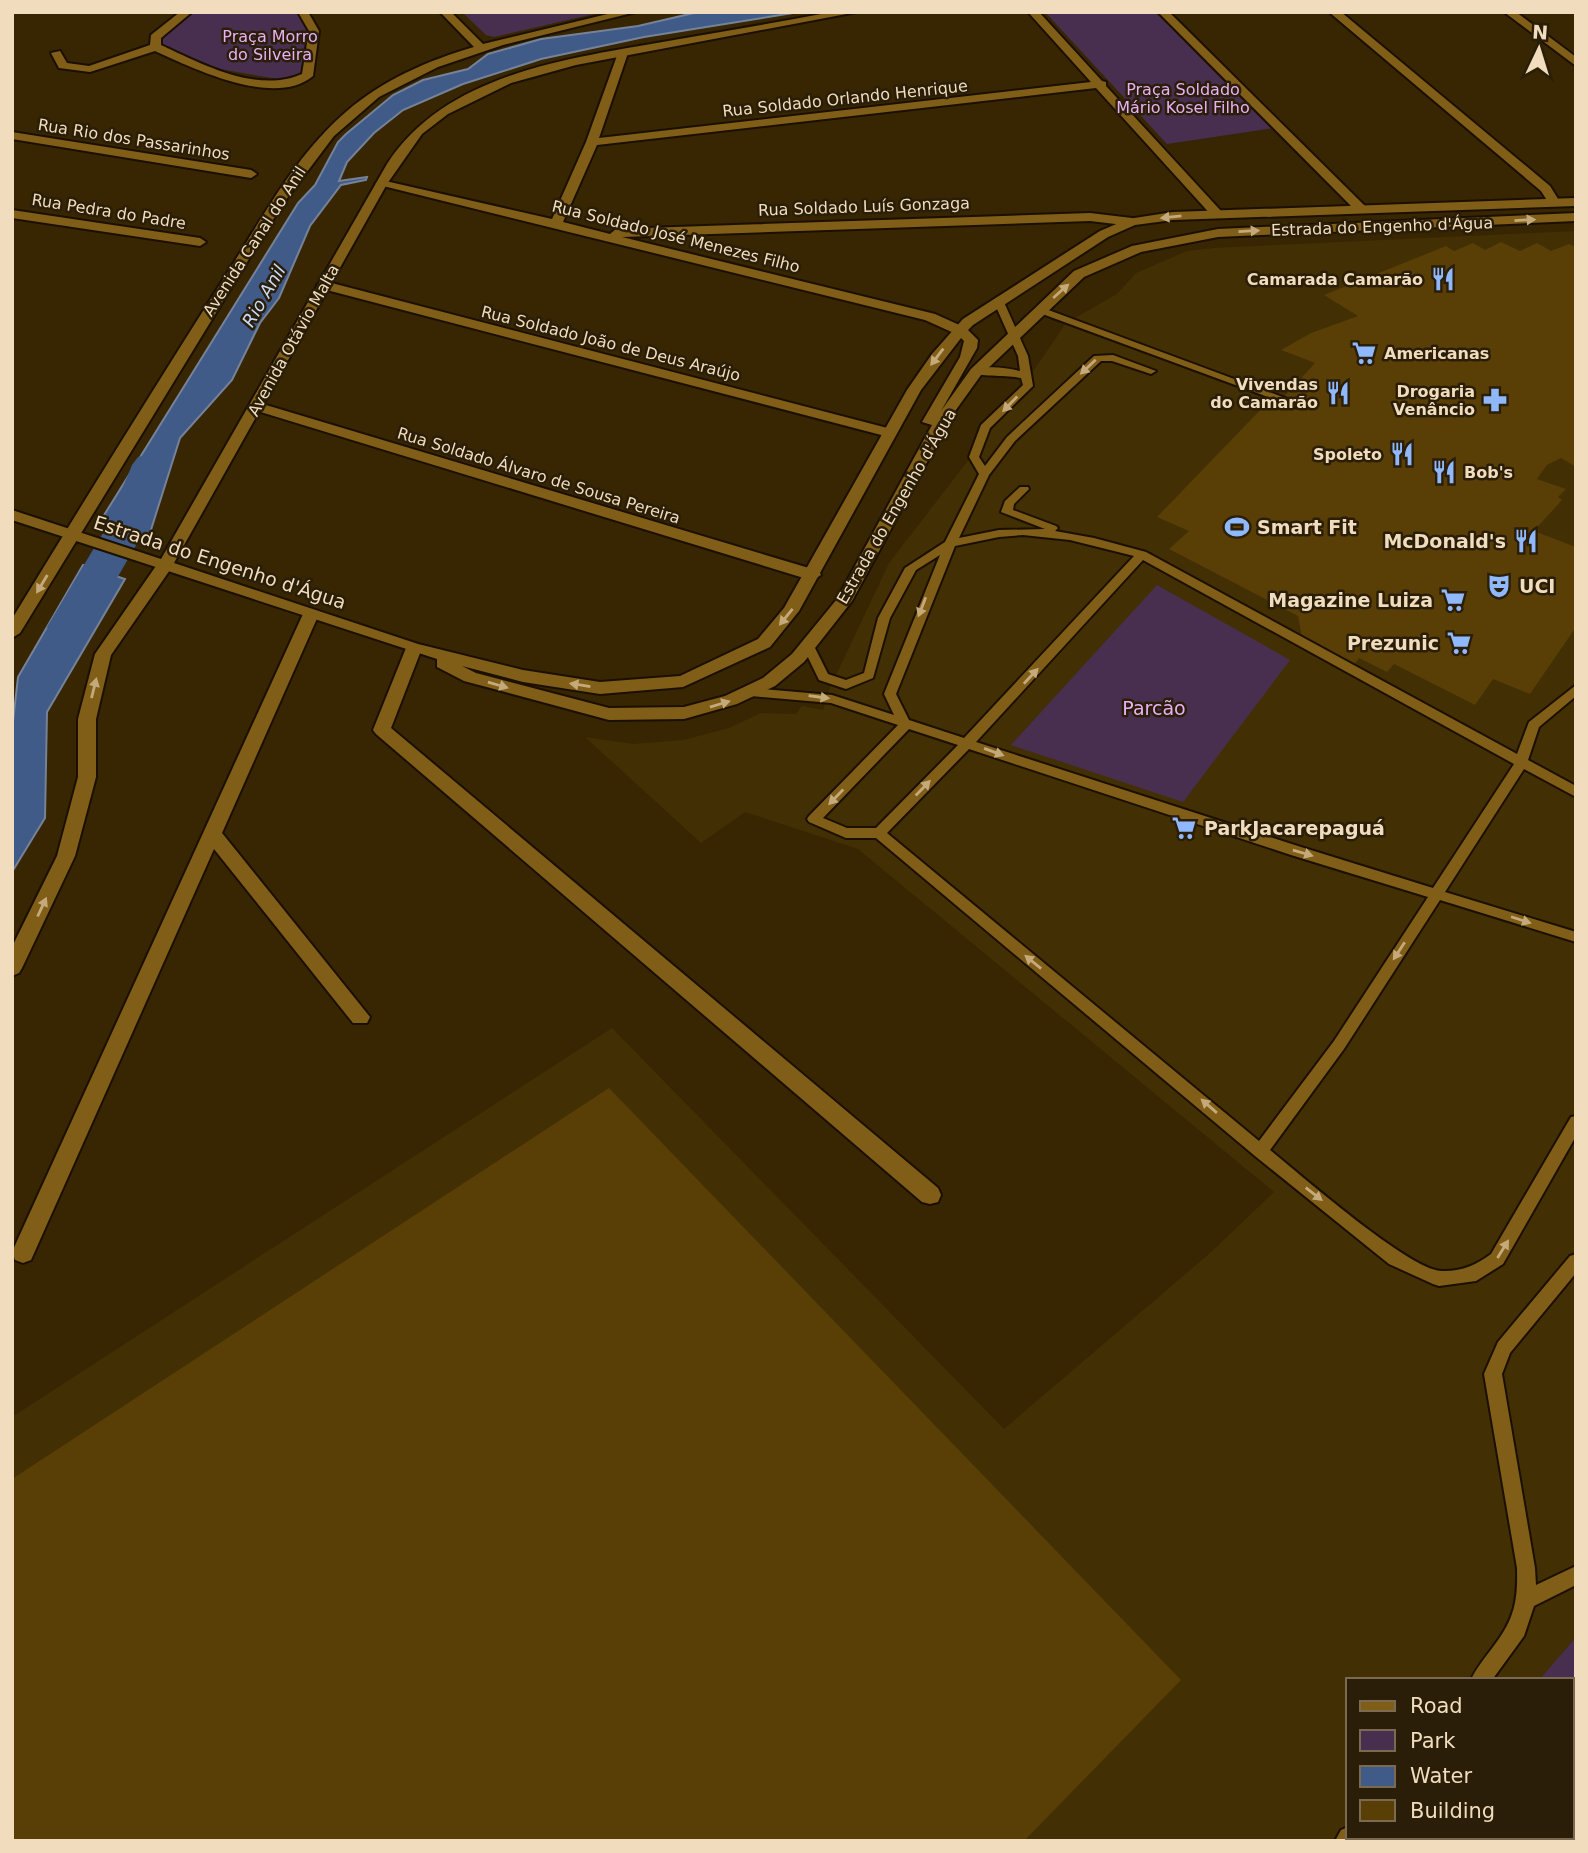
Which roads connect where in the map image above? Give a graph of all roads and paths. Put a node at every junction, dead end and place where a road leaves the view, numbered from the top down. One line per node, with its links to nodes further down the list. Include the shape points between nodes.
1 (187, 12): 10 (street, via 155,37)
2 (303, 12): 10 (street, via 314,32 307,76 299,82 273,85 202,70)
3 (445, 12): 11 (street)
4 (631, 12): 11 (street, Avenida Canal do Anil)
5 (852, 12): 13 (street, Avenida Otávio Malta)
6 (1033, 12): 15 (street)
7 (1163, 12): 22 (street)
8 (1334, 12): 20 (street, via 1546,189)
9 (1509, 12): 14 (street)
10 (156, 47): 12 (street, via 90,69 63,66)
11 (481, 48): 45 (street, Avenida Canal do Anil, via 373,96 313,150)
12 (56, 53)
13 (623, 53): 17 (street); 19 (street, Avenida Otávio Malta, via 530,74 464,101 419,131)
14 (1576, 63)
15 (1102, 84): 17 (street, Rua Soldado Orlando Henrique); 24 (street)
16 (12, 135): 18 (street, Rua Rio dos Passarinhos)
17 (592, 142): 27 (street)
18 (251, 174)
19 (381, 184): 27 (street, Rua Soldado José Menezes Filho); 30 (street, Avenida Otávio Malta)
20 (1554, 202): 21 (street, Estrada do Engenho d'Água); 22 (street, Estrada do Engenho d'Água)
21 (1576, 202)
22 (1362, 211): 24 (street, Estrada do Engenho d'Água)
23 (12, 214): 29 (street, Rua Pedra do Padre)
24 (1217, 214): 26 (street, Estrada do Engenho d'Água, one-way to 26)
25 (1576, 217): 32 (street, Estrada do Engenho d'Água, one-way to 25, via 1079,274 1137,249 1181,239 1243,231)
26 (1132, 222): 28 (street, Rua Soldado Luís Gonzaga, via 1090,217); 31 (street, Estrada do Engenho d'Água, via 1104,234)
27 (556, 224): 28 (street, Rua Soldado José Menezes Filho)
28 (596, 234): 33 (street, Rua Soldado José Menezes Filho, via 930,317)
29 (200, 243)
30 (324, 285): 39 (street, Avenida Otávio Malta); 40 (street, Rua Soldado João de Deus Araújo)
31 (998, 300): 33 (street, Estrada do Engenho d'Água); 34 (lane)
32 (1040, 310): 34 (street, Estrada do Engenho d'Água); 38 (lane)
33 (961, 331): 40 (street, Estrada do Engenho d'Água, one-way to 40, via 937,357); 41 (street, via 971,340 970,355 931,415)
34 (1014, 335): 36 (street, Estrada do Engenho d'Água); 37 (lane)
35 (1151, 371): 42 (lane, one-way to 42, via 1113,358 1098,358 1011,439)
36 (976, 372): 37 (lane); 41 (street, Estrada do Engenho d'Água)
37 (1028, 376): 42 (lane, one-way to 42, via 1028,386 985,427 974,457)
38 (1299, 405)
39 (256, 406): 49 (street, Avenida Otávio Malta); 50 (street, Rua Soldado Álvaro de Sousa Pereira)
40 (890, 433): 50 (street, Estrada do Engenho d'Água)
41 (917, 467): 53 (street, Estrada do Engenho d'Água, via 844,601)
42 (984, 474): 47 (lane)
43 (1024, 489): 46 (lane, via 1009,503 1007,512)
44 (12, 515): 45 (street, Estrada do Engenho d'Água)
45 (78, 538): 49 (street, Estrada do Engenho d'Água); 52 (street, Avenida Canal do Anil, one-way to 52)
46 (1087, 538): 47 (lane, via 1003,531); 48 (lane)
47 (950, 544): 53 (lane, via 911,568 884,618 869,675 846,685 823,677); 57 (lane, one-way to 57, via 890,694)
48 (1142, 555): 58 (lane, one-way to 48); 59 (lane)
49 (157, 564): 51 (street, Estrada do Engenho d'Água); 65 (street, Avenida Otávio Malta, one-way to 49, via 66,856 86,777 87,719 103,654)
50 (813, 575): 54 (street, Estrada do Engenho d'Água, one-way to 54, via 764,643 683,681 600,688 523,676)
51 (311, 614): 54 (street, Estrada do Engenho d'Água); 62 (street)
52 (12, 633)
53 (808, 645): 56 (street, Estrada do Engenho d'Água, via 784,671)
54 (414, 648): 56 (street, Estrada do Engenho d'Água, one-way to 56, via 470,677 609,714 684,713); 69 (street, via 382,730)
55 (1576, 689): 59 (lane, via 1533,725)
56 (751, 692): 57 (lane, one-way to 57, via 832,699)
57 (905, 725): 58 (lane); 61 (lane, one-way to 61, via 814,819 846,832)
58 (968, 743): 61 (lane, one-way to 58); 63 (lane, one-way to 63)
59 (1521, 763): 60 (lane); 63 (lane)
60 (1576, 792)
61 (879, 833): 68 (lane, one-way to 61)
62 (213, 835): 66 (street); 70 (street)
63 (1436, 894): 64 (lane, one-way to 64); 68 (lane, one-way to 68, via 1339,1045)
64 (1576, 937)
65 (12, 968)
66 (360, 1017)
67 (1576, 1122): 68 (lane, one-way to 67, via 1395,1259 1439,1279 1476,1274 1497,1259)
68 (1260, 1152)
69 (930, 1195)
70 (23, 1253)
71 (1576, 1261): 73 (lane, via 1504,1348 1493,1374)
72 (1576, 1575): 73 (lane)
73 (1528, 1599): 74 (lane, via 1521,1626)
74 (1482, 1678)

